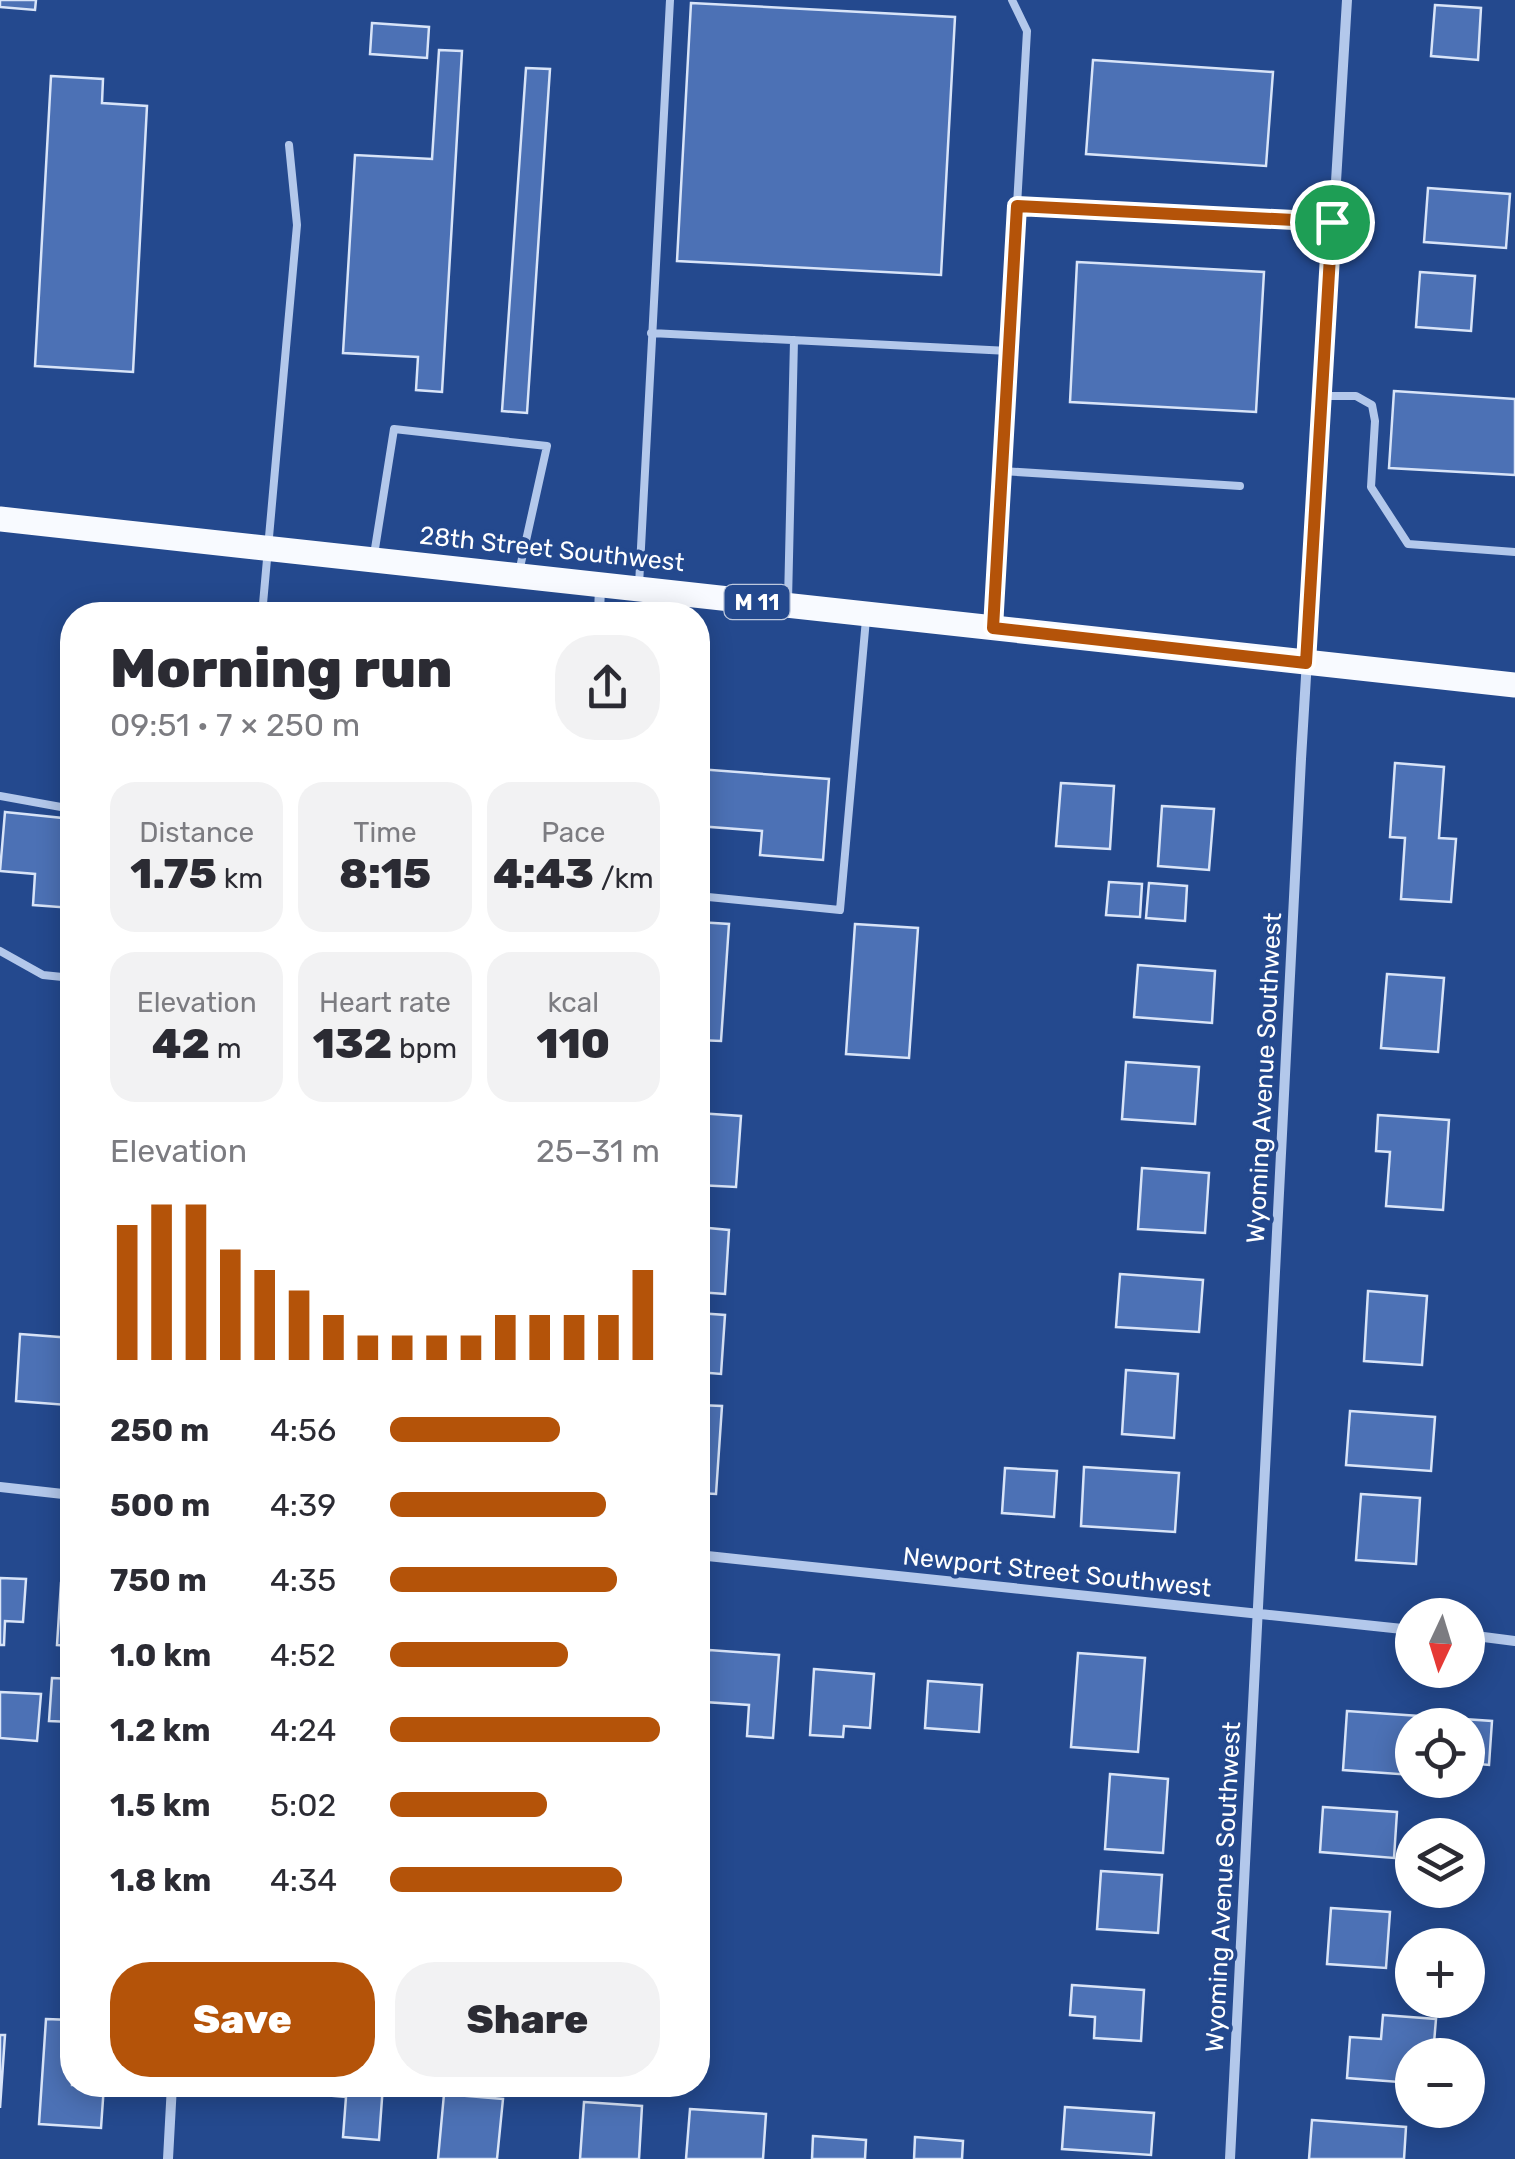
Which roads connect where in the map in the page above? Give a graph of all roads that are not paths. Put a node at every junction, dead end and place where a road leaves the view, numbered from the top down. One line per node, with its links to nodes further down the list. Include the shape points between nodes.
1 (670, 0): 7 (lane)
2 (1012, 0): 5 (lane, via 1027,31)
3 (1347, 0): 6 (street, Wyoming Avenue Southwest)
4 (289, 145): 14 (lane, via 297,225)
5 (1017, 206): 6 (lane); 9 (lane)
6 (1332, 222): 10 (street, Wyoming Avenue Southwest)
7 (651, 333): 8 (lane); 19 (lane)
8 (794, 340): 9 (lane); 22 (lane)
9 (1009, 350): 11 (lane)
10 (1322, 396): 15 (lane, via 1356,396 1372,405 1371,487 1408,544); 25 (street, Wyoming Avenue Southwest)
11 (1002, 472): 12 (lane); 24 (lane)
12 (1240, 486)
13 (0, 519): 14 (main road, 28th Street Southwest / M 11)
14 (266, 548): 16 (main road, 28th Street Southwest / M 11); 20 (lane)
15 (1515, 552)
16 (373, 560): 17 (main road, 28th Street Southwest / M 11); 17 (lane, via 394,429 547,446)
17 (518, 577): 18 (main road, 28th Street Southwest / M 11)
18 (600, 585): 19 (main road, 28th Street Southwest / M 11); 21 (street)
19 (639, 589): 22 (main road, 28th Street Southwest / M 11)
20 (263, 602)
21 (599, 602)
22 (788, 606): 23 (main road, 28th Street Southwest / M 11)
23 (867, 614): 24 (main road, 28th Street Southwest / M 11); 29 (lane, via 840,910)
24 (993, 628): 25 (main road, 28th Street Southwest / M 11)
25 (1306, 663): 26 (main road, 28th Street Southwest / M 11); 35 (street, Wyoming Avenue Southwest)
26 (1515, 685)
27 (0, 796): 28 (lane)
28 (60, 808)
29 (710, 897)
30 (0, 951): 31 (lane)
31 (60, 977)
32 (0, 1487): 33 (street)
33 (60, 1494)
34 (710, 1556): 35 (street, Newport Street Southwest)
35 (1256, 1612): 36 (street, Newport Street Southwest); 41 (street, Wyoming Avenue Southwest)
36 (1395, 1628)
37 (1485, 1637): 38 (street)
38 (1515, 1640)
39 (171, 2097): 40 (street)
40 (168, 2159)
41 (1230, 2159)

